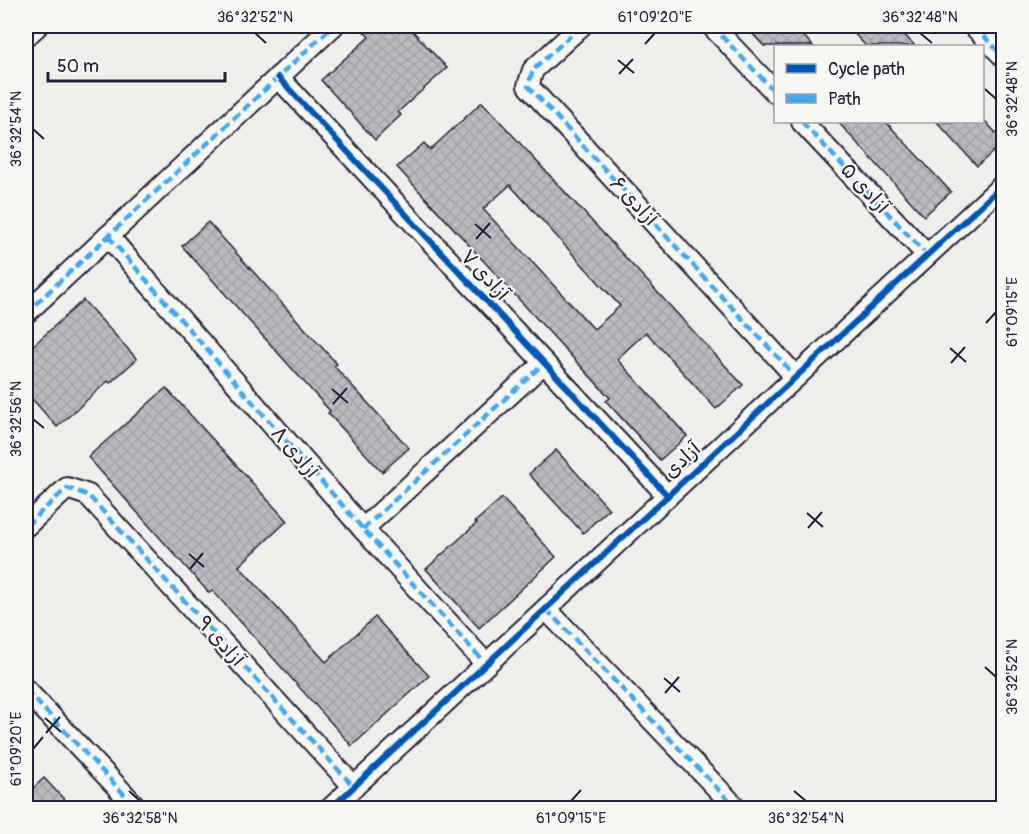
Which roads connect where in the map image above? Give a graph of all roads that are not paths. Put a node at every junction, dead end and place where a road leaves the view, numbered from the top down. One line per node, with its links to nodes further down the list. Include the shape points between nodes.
1 (37, 26): 6 (street)
2 (333, 26): 8 (street)
3 (581, 26): 16 (street, آزادی ۶, via 534,70 528,86)
4 (712, 26): 9 (street)
5 (974, 26): 7 (street)
6 (26, 36)
7 (1004, 57)
8 (278, 77): 12 (street); 15 (street, آزادی ۷)
9 (774, 91)
10 (803, 123): 13 (street, آزادی ۵)
11 (1004, 184): 13 (street, آزادی)
12 (108, 237): 14 (street); 19 (street, آزادی ۸)
13 (927, 255): 16 (street, آزادی)
14 (26, 313)
15 (544, 363): 17 (street, آزادی ۷); 19 (street)
16 (796, 377): 17 (street, آزادی)
17 (668, 495): 20 (street, آزادی)
18 (26, 526): 23 (street, آزادی ۹, via 67,488 88,495)
19 (363, 529): 21 (street, آزادی ۸)
20 (546, 609): 21 (street, آزادی); 26 (street)
21 (486, 664): 23 (street, آزادی)
22 (26, 690): 24 (street)
23 (354, 787): 25 (street, آزادی)
24 (137, 808)
25 (331, 808)
26 (736, 808)

